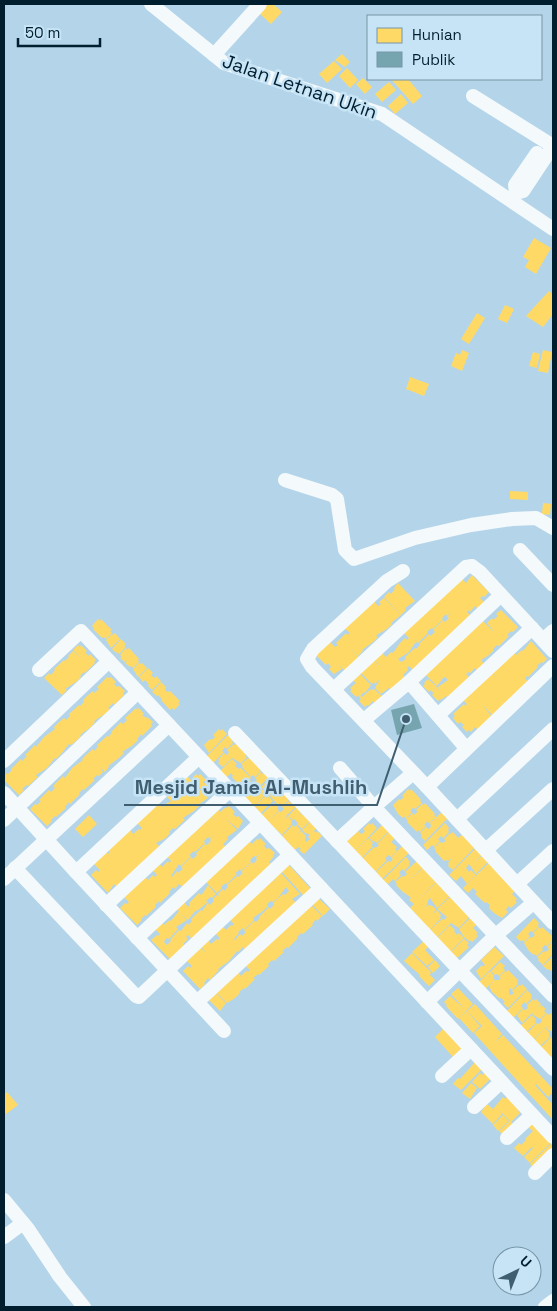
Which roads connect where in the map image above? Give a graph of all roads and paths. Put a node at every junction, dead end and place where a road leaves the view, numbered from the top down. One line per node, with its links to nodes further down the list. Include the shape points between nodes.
1 (152, 4): 3 (street, Jalan Letnan Ukin)
2 (260, 4): 3 (street)
3 (214, 55): 6 (street, Jalan Letnan Ukin, via 230,66 382,114)
4 (472, 96): 5 (street)
5 (550, 144): 6 (street, via 515,185)
6 (514, 196): 7 (street, Jalan Letnan Ukin)
7 (553, 229)
8 (285, 480): 9 (street, via 337,499 345,550 354,559 415,538 472,525 536,518)
9 (553, 528)
10 (520, 550): 12 (street)
11 (403, 571): 21 (street, via 387,581 308,654 309,663)
12 (553, 586)
13 (501, 595): 14 (street); 20 (street); 21 (street, via 476,568 466,567)
14 (532, 628): 15 (street); 23 (street)
15 (548, 635): 16 (street)
16 (553, 651)
17 (109, 661): 19 (street, via 81,631); 22 (street); 30 (street)
18 (553, 666): 28 (street)
19 (39, 670)
20 (409, 682): 23 (street); 24 (street)
21 (334, 689): 24 (street)
22 (138, 692): 25 (street); 37 (street)
23 (438, 715): 28 (street)
24 (364, 720): 32 (street)
25 (169, 725): 29 (street); 42 (street)
26 (553, 729): 39 (street)
27 (235, 733): 43 (street)
28 (466, 748): 33 (street)
29 (199, 757): 35 (street); 48 (street)
30 (4, 762)
31 (340, 768): 38 (street)
32 (413, 773): 33 (street); 38 (street)
33 (427, 786): 39 (street)
34 (553, 789): 44 (street)
35 (230, 790): 41 (street); 53 (street)
36 (4, 793): 37 (street)
37 (17, 807): 40 (street); 42 (street)
38 (374, 807): 43 (street); 55 (street)
39 (457, 819): 44 (street)
40 (4, 820)
41 (260, 823): 46 (street); 56 (street)
42 (46, 839): 47 (street); 48 (street)
43 (336, 841): 58 (street)
44 (486, 850): 50 (street)
45 (553, 851): 50 (street)
46 (290, 855): 51 (street); 57 (street)
47 (15, 868): 49 (street); 57 (street, via 136,996)
48 (76, 872): 53 (street)
49 (4, 879)
50 (517, 884): 52 (street)
51 (321, 888): 60 (street); 61 (street)
52 (533, 903): 54 (street); 55 (street)
53 (106, 905): 56 (street)
54 (553, 924)
55 (496, 935): 58 (street); 59 (street)
56 (137, 938): 57 (street)
57 (167, 970): 60 (street)
58 (460, 970): 61 (street); 64 (street)
59 (553, 996)
60 (197, 1002): 62 (street)
61 (427, 1002): 63 (street)
62 (224, 1031)
63 (471, 1049): 65 (street); 66 (street)
64 (553, 1069)
65 (442, 1076)
66 (502, 1082): 67 (street); 68 (street)
67 (474, 1107)
68 (532, 1115): 69 (street); 70 (street)
69 (507, 1138)
70 (553, 1138)
71 (553, 1155): 72 (street)
72 (535, 1173)
73 (4, 1200): 74 (street)
74 (23, 1223): 75 (street); 77 (street)
75 (4, 1237)
76 (553, 1301): 78 (street)
77 (84, 1307)
78 (545, 1307)

